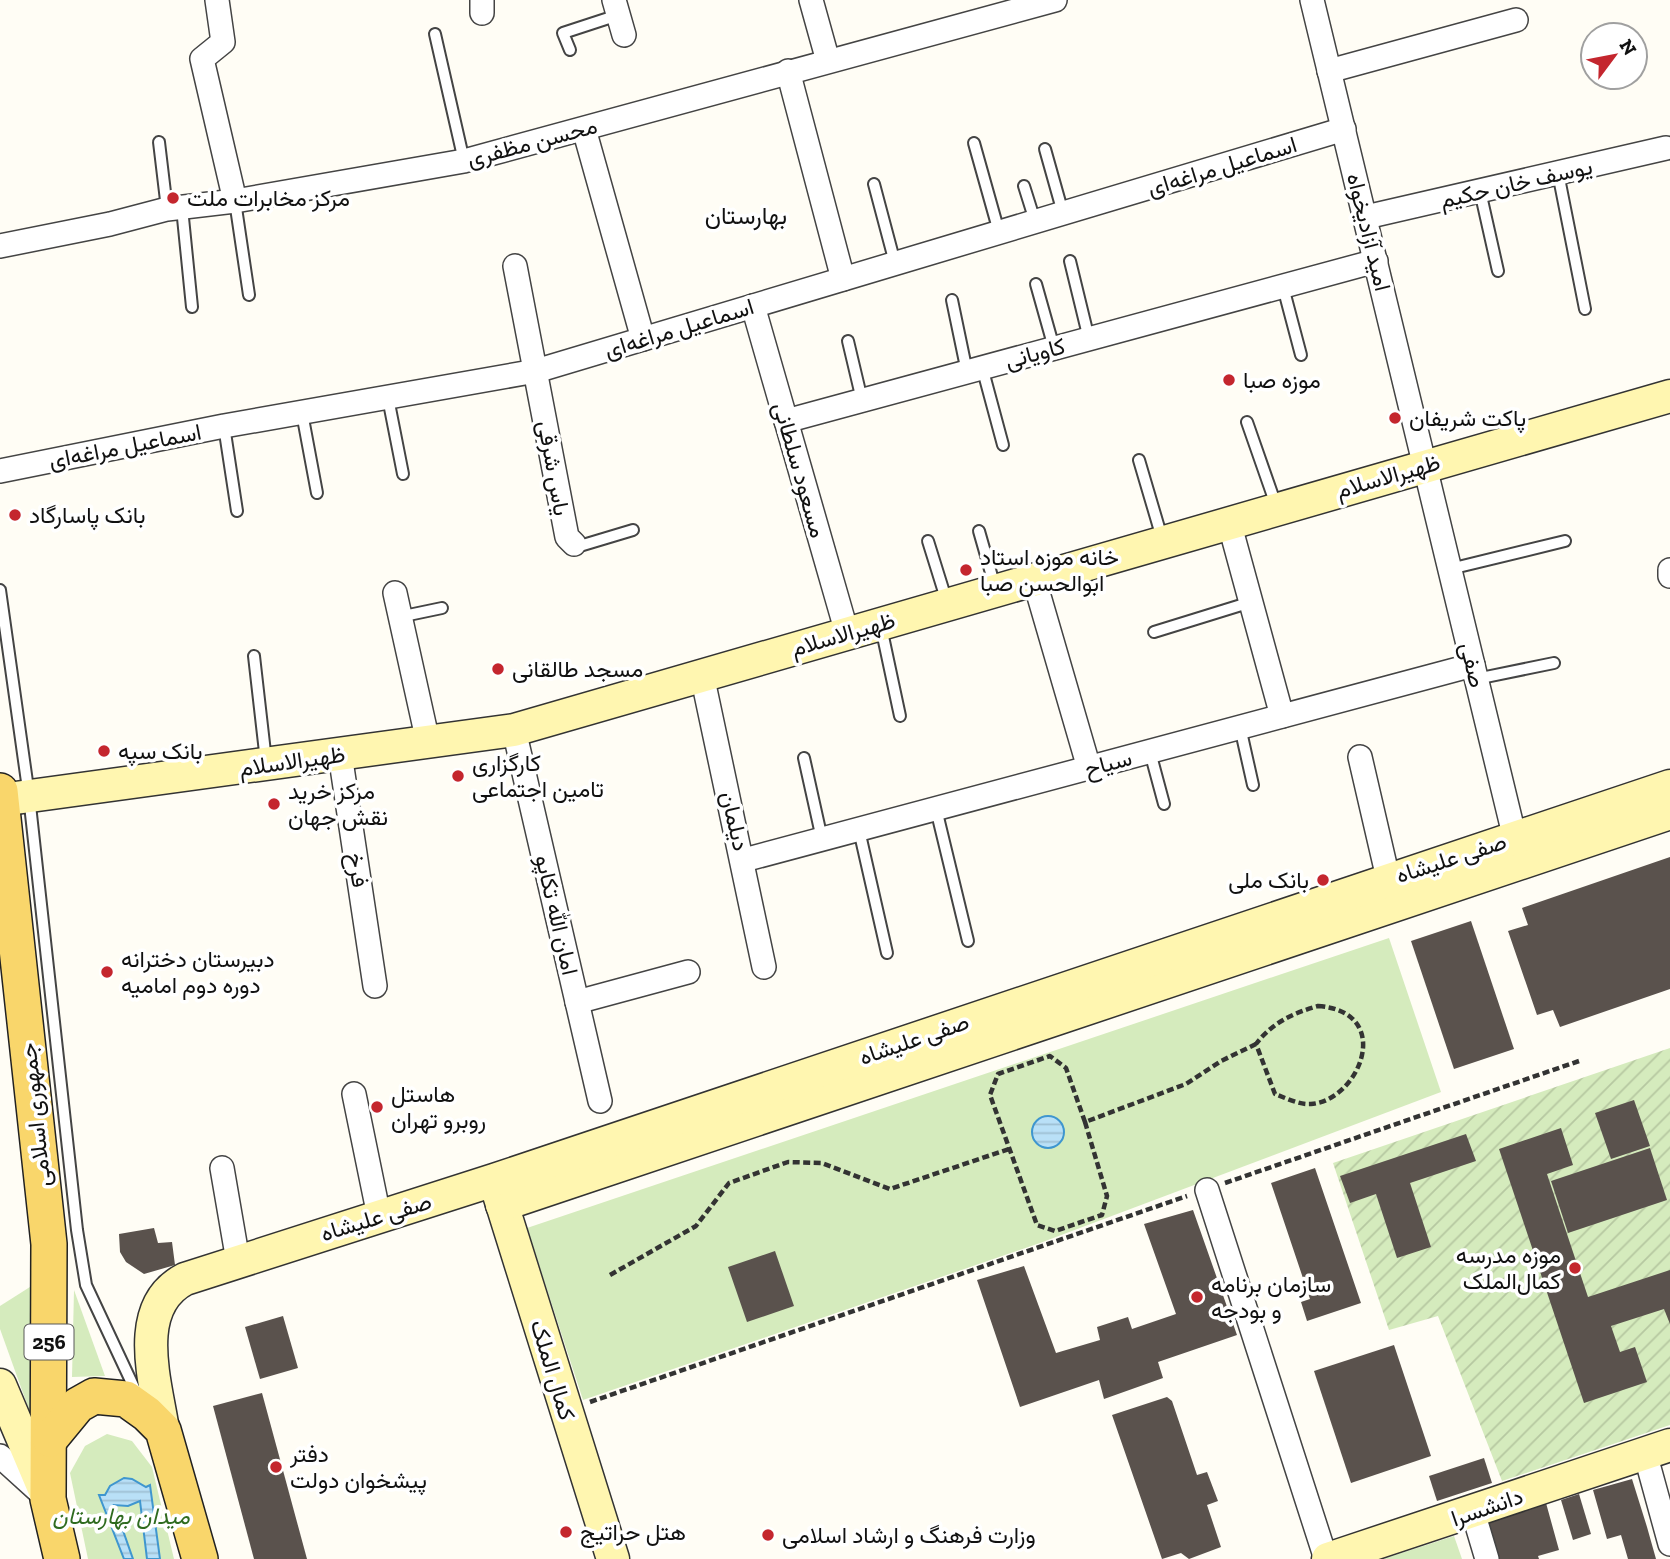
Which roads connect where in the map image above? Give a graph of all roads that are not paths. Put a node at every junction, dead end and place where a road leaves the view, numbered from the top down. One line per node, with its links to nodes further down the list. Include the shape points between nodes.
1 (217, 0): 23 (street, via 223,42 202,59)
2 (811, 0): 9 (street)
3 (1055, 0): 9 (street, محسن مظفری)
4 (1312, 0): 11 (street, امید آزادیخواه)
5 (619, 17): 8 (lane, via 563,33)
6 (1516, 20): 11 (street)
7 (435, 34): 18 (lane)
8 (570, 50)
9 (828, 61): 10 (street, محسن مظفری)
10 (789, 71): 12 (street, محسن مظفری); 35 (street)
11 (1329, 71): 13 (street, امید آزادیخواه)
12 (584, 129): 18 (street, محسن مظفری); 44 (street)
13 (1344, 129): 25 (street, اسماعیل مراغه‌ای); 26 (street, امید آزادیخواه)
14 (159, 142): 24 (lane)
15 (974, 143): 28 (lane)
16 (1666, 148): 19 (street, یوسف خان حکیم)
17 (1045, 149): 25 (lane)
18 (464, 161): 23 (street, محسن مظفری)
19 (1558, 173): 22 (street, یوسف خان حکیم); 42 (lane)
20 (874, 184): 32 (lane)
21 (1024, 186): 27 (lane)
22 (1480, 191): 26 (street, یوسف خان حکیم); 34 (lane)
23 (235, 201): 24 (street, محسن مظفری); 38 (lane)
24 (174, 208): 29 (street, محسن مظفری); 41 (lane)
25 (1063, 213): 27 (street, اسماعیل مراغه‌ای)
26 (1366, 217): 31 (street, امید آزادیخواه)
27 (1035, 222): 28 (street, اسماعیل مراغه‌ای)
28 (999, 232): 32 (street, اسماعیل مراغه‌ای)
29 (0, 246)
30 (1070, 261): 43 (lane)
31 (1377, 261): 37 (street, کاویانی); 59 (street, امید آزادیخواه)
32 (895, 263): 35 (street, اسماعیل مراغه‌ای)
33 (514, 266): 49 (street, یاس شرقی)
34 (1498, 271)
35 (843, 279): 40 (street, اسماعیل مراغه‌ای)
36 (1036, 284): 46 (lane)
37 (1283, 286): 43 (street, کاویانی); 47 (lane)
38 (248, 295)
39 (952, 300): 48 (lane)
40 (754, 306): 44 (street, اسماعیل مراغه‌ای); 54 (street, مسعود سلطانی)
41 (192, 307)
42 (1585, 309)
43 (1089, 338): 46 (street, کاویانی)
44 (643, 339): 49 (street, اسماعیل مراغه‌ای)
45 (848, 341): 52 (lane)
46 (1054, 348): 48 (street, کاویانی)
47 (1301, 355)
48 (975, 370): 52 (street, کاویانی); 57 (lane)
49 (536, 371): 51 (street, اسماعیل مراغه‌ای); 71 (street, یاس شرقی, via 567,537)
50 (1670, 396): 59 (street, ظهیرالاسلام)
51 (388, 398): 53 (street, اسماعیل مراغه‌ای); 61 (lane)
52 (862, 400): 54 (street, کاویانی)
53 (302, 413): 56 (street, اسماعیل مراغه‌ای); 62 (lane)
54 (786, 421): 85 (street, مسعود سلطانی)
55 (1247, 422): 63 (lane)
56 (224, 426): 60 (street, اسماعیل مراغه‌ای); 64 (lane)
57 (1003, 445)
58 (1139, 460): 69 (lane)
59 (1427, 464): 63 (street, ظهیرالاسلام); 72 (street, صفی)
60 (0, 471)
61 (402, 474)
62 (317, 493)
63 (1276, 508): 65 (street, ظهیرالاسلام)
64 (237, 511)
65 (1229, 522): 69 (street, ظهیرالاسلام); 79 (street)
66 (633, 530): 71 (lane, یاس شرقی)
67 (979, 531): 77 (lane)
68 (928, 541): 80 (lane)
69 (1163, 541): 75 (street, ظهیرالاسلام)
70 (1565, 541): 72 (lane)
71 (574, 544)
72 (1450, 569): 88 (street, صفی)
73 (1670, 570): 74 (street)
74 (1670, 576)
75 (1034, 579): 77 (street, ظهیرالاسلام); 100 (street)
76 (0, 590): 103 (lane)
77 (996, 590): 80 (street, ظهیرالاسلام)
78 (396, 593): 82 (street)
79 (1251, 602): 84 (lane); 91 (street)
80 (948, 604): 83 (street, ظهیرالاسلام)
81 (442, 608): 82 (lane)
82 (399, 617): 94 (street)
83 (880, 624): 85 (street, ظهیرالاسلام); 90 (lane)
84 (1154, 632)
85 (847, 634): 89 (street, ظهیرالاسلام)
86 (254, 656): 99 (lane)
87 (1554, 663): 88 (lane)
88 (1474, 672): 91 (street, سیاح); 109 (street, صفی)
89 (702, 675): 93 (street, ظهیرالاسلام); 110 (street, دیلمان)
90 (900, 716)
91 (1282, 716): 92 (street, سیاح)
92 (1240, 727): 95 (street, سیاح); 101 (lane)
93 (514, 730): 94 (street, ظهیرالاسلام); 117 (street, امان الله تکاپو)
94 (428, 742): 96 (street, ظهیرالاسلام)
95 (1150, 751): 100 (street, سیاح); 104 (lane)
96 (340, 754): 99 (street, ظهیرالاسلام); 116 (street, فرخ)
97 (1360, 757): 111 (street)
98 (804, 758): 108 (lane)
99 (266, 764): 103 (street, ظهیرالاسلام)
100 (1089, 768): 105 (street, سیاح)
101 (1253, 785)
102 (1670, 786): 109 (street, صفی علیشاه)
103 (7, 802): 126 (lane, via 86,1285); 127 (main road, جمهوری اسلامی / 256, via 49,1244)
104 (1164, 804)
105 (936, 809): 107 (street, سیاح); 112 (lane)
106 (1670, 813): 109 (street, صفی علیشاه)
107 (859, 830): 108 (street, سیاح); 113 (lane)
108 (822, 839): 110 (street, سیاح)
109 (1518, 851): 111 (street, صفی علیشاه); 122 (street, صفی علیشاه)
110 (744, 860): 114 (street, دیلمان)
111 (1388, 878): 122 (street, صفی علیشاه)
112 (968, 941)
113 (887, 953)
114 (764, 967)
115 (688, 972): 117 (street)
116 (375, 986)
117 (577, 1002): 119 (street, امان الله تکاپو)
118 (354, 1094): 123 (street)
119 (600, 1101)
120 (222, 1168): 124 (street)
121 (1207, 1189): 136 (street)
122 (498, 1193): 123 (street, صفی علیشاه); 135 (street, کمال الملک)
123 (379, 1216): 124 (street, صفی علیشاه)
124 (238, 1261): 126 (street, صفی علیشاه, via 185,1279 162,1297 152,1327)
125 (0, 1385): 130 (street)
126 (155, 1422): 127 (main road, via 125,1399 94,1396 78,1405); 134 (main road)
127 (50, 1439): 130 (main road)
128 (1658, 1449): 131 (street, دانشسرا); 132 (street, دانشسرا)
129 (0, 1456): 130 (street)
130 (48, 1499): 133 (main road)
131 (1473, 1512): 136 (street, دانشسرا); 137 (street)
132 (1670, 1544)
133 (62, 1559)
134 (200, 1559)
135 (613, 1559)
136 (1327, 1559)
137 (1488, 1559)

